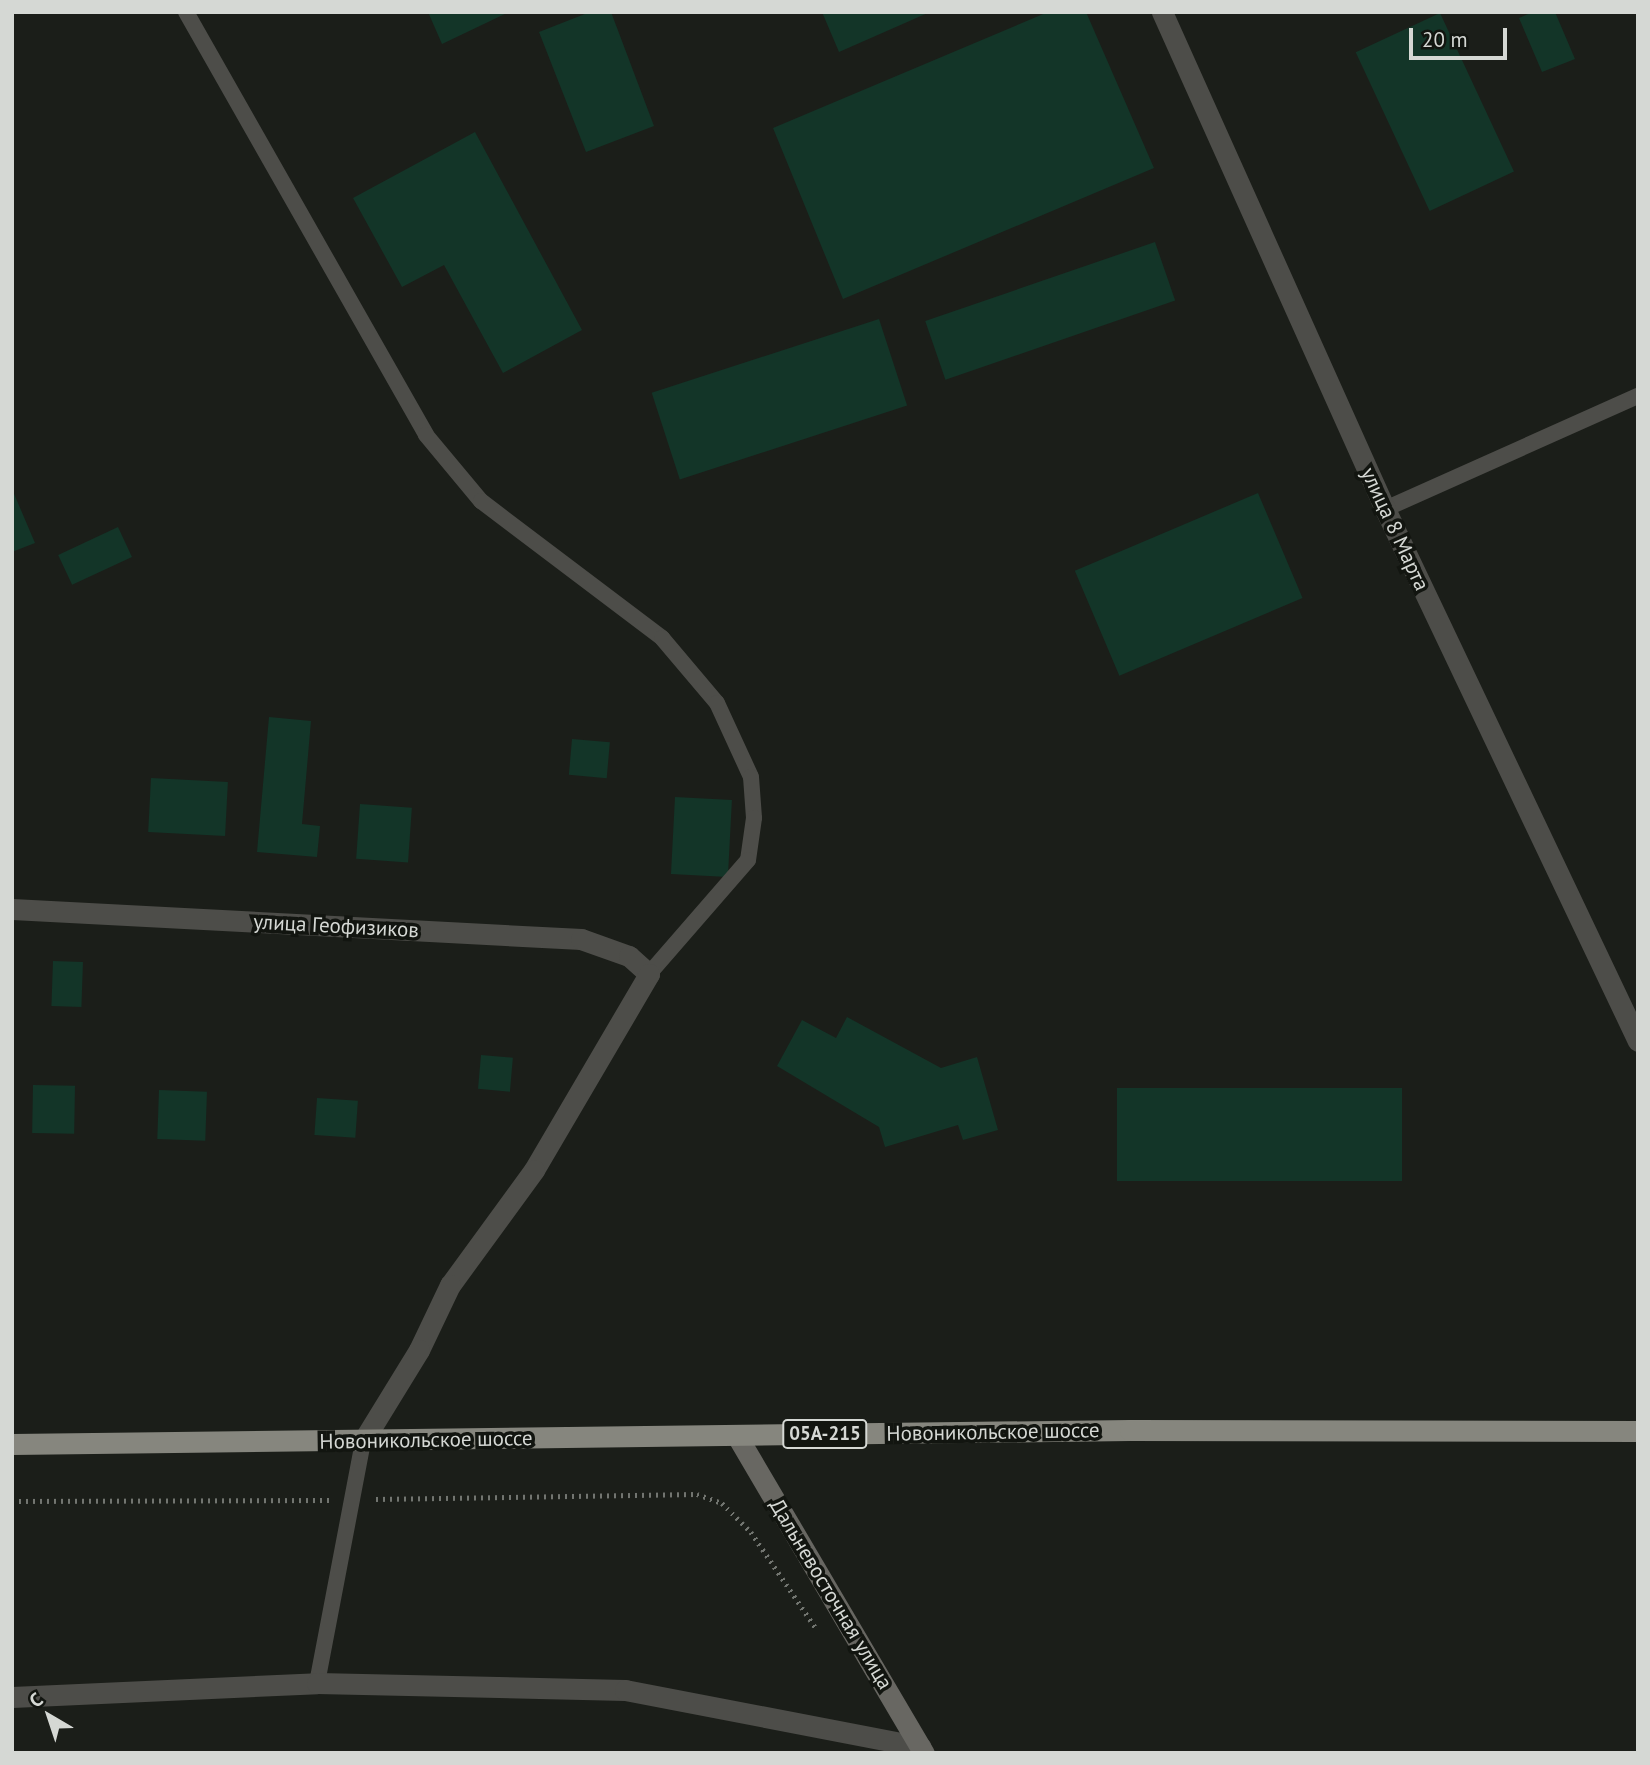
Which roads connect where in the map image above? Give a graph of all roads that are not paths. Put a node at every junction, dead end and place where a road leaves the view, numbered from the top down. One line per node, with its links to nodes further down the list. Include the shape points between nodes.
1 (186, 12): 6 (lane, via 426,435 481,501 662,638 718,703 751,777 754,818 748,860)
2 (1162, 12): 4 (street, улица 8 Марта)
3 (1638, 396): 4 (lane)
4 (1385, 509): 7 (street, улица 8 Марта)
5 (12, 909): 6 (street, улица Геофизиков, via 581,939 629,956)
6 (649, 974): 10 (street, via 534,1170 450,1285 419,1350)
7 (1638, 1041)
8 (1638, 1431): 9 (highway, Новоникольское шоссе / 05А-215, via 1130,1430)
9 (737, 1436): 10 (highway, Новоникольское шоссе / 05А-215); 14 (main road, Дальневосточная улица)
10 (363, 1441): 11 (highway, Новоникольское шоссе / 05А-215); 12 (lane)
11 (12, 1444)
12 (317, 1683): 13 (street); 14 (street, via 625,1690)
13 (12, 1697)
14 (923, 1750)

